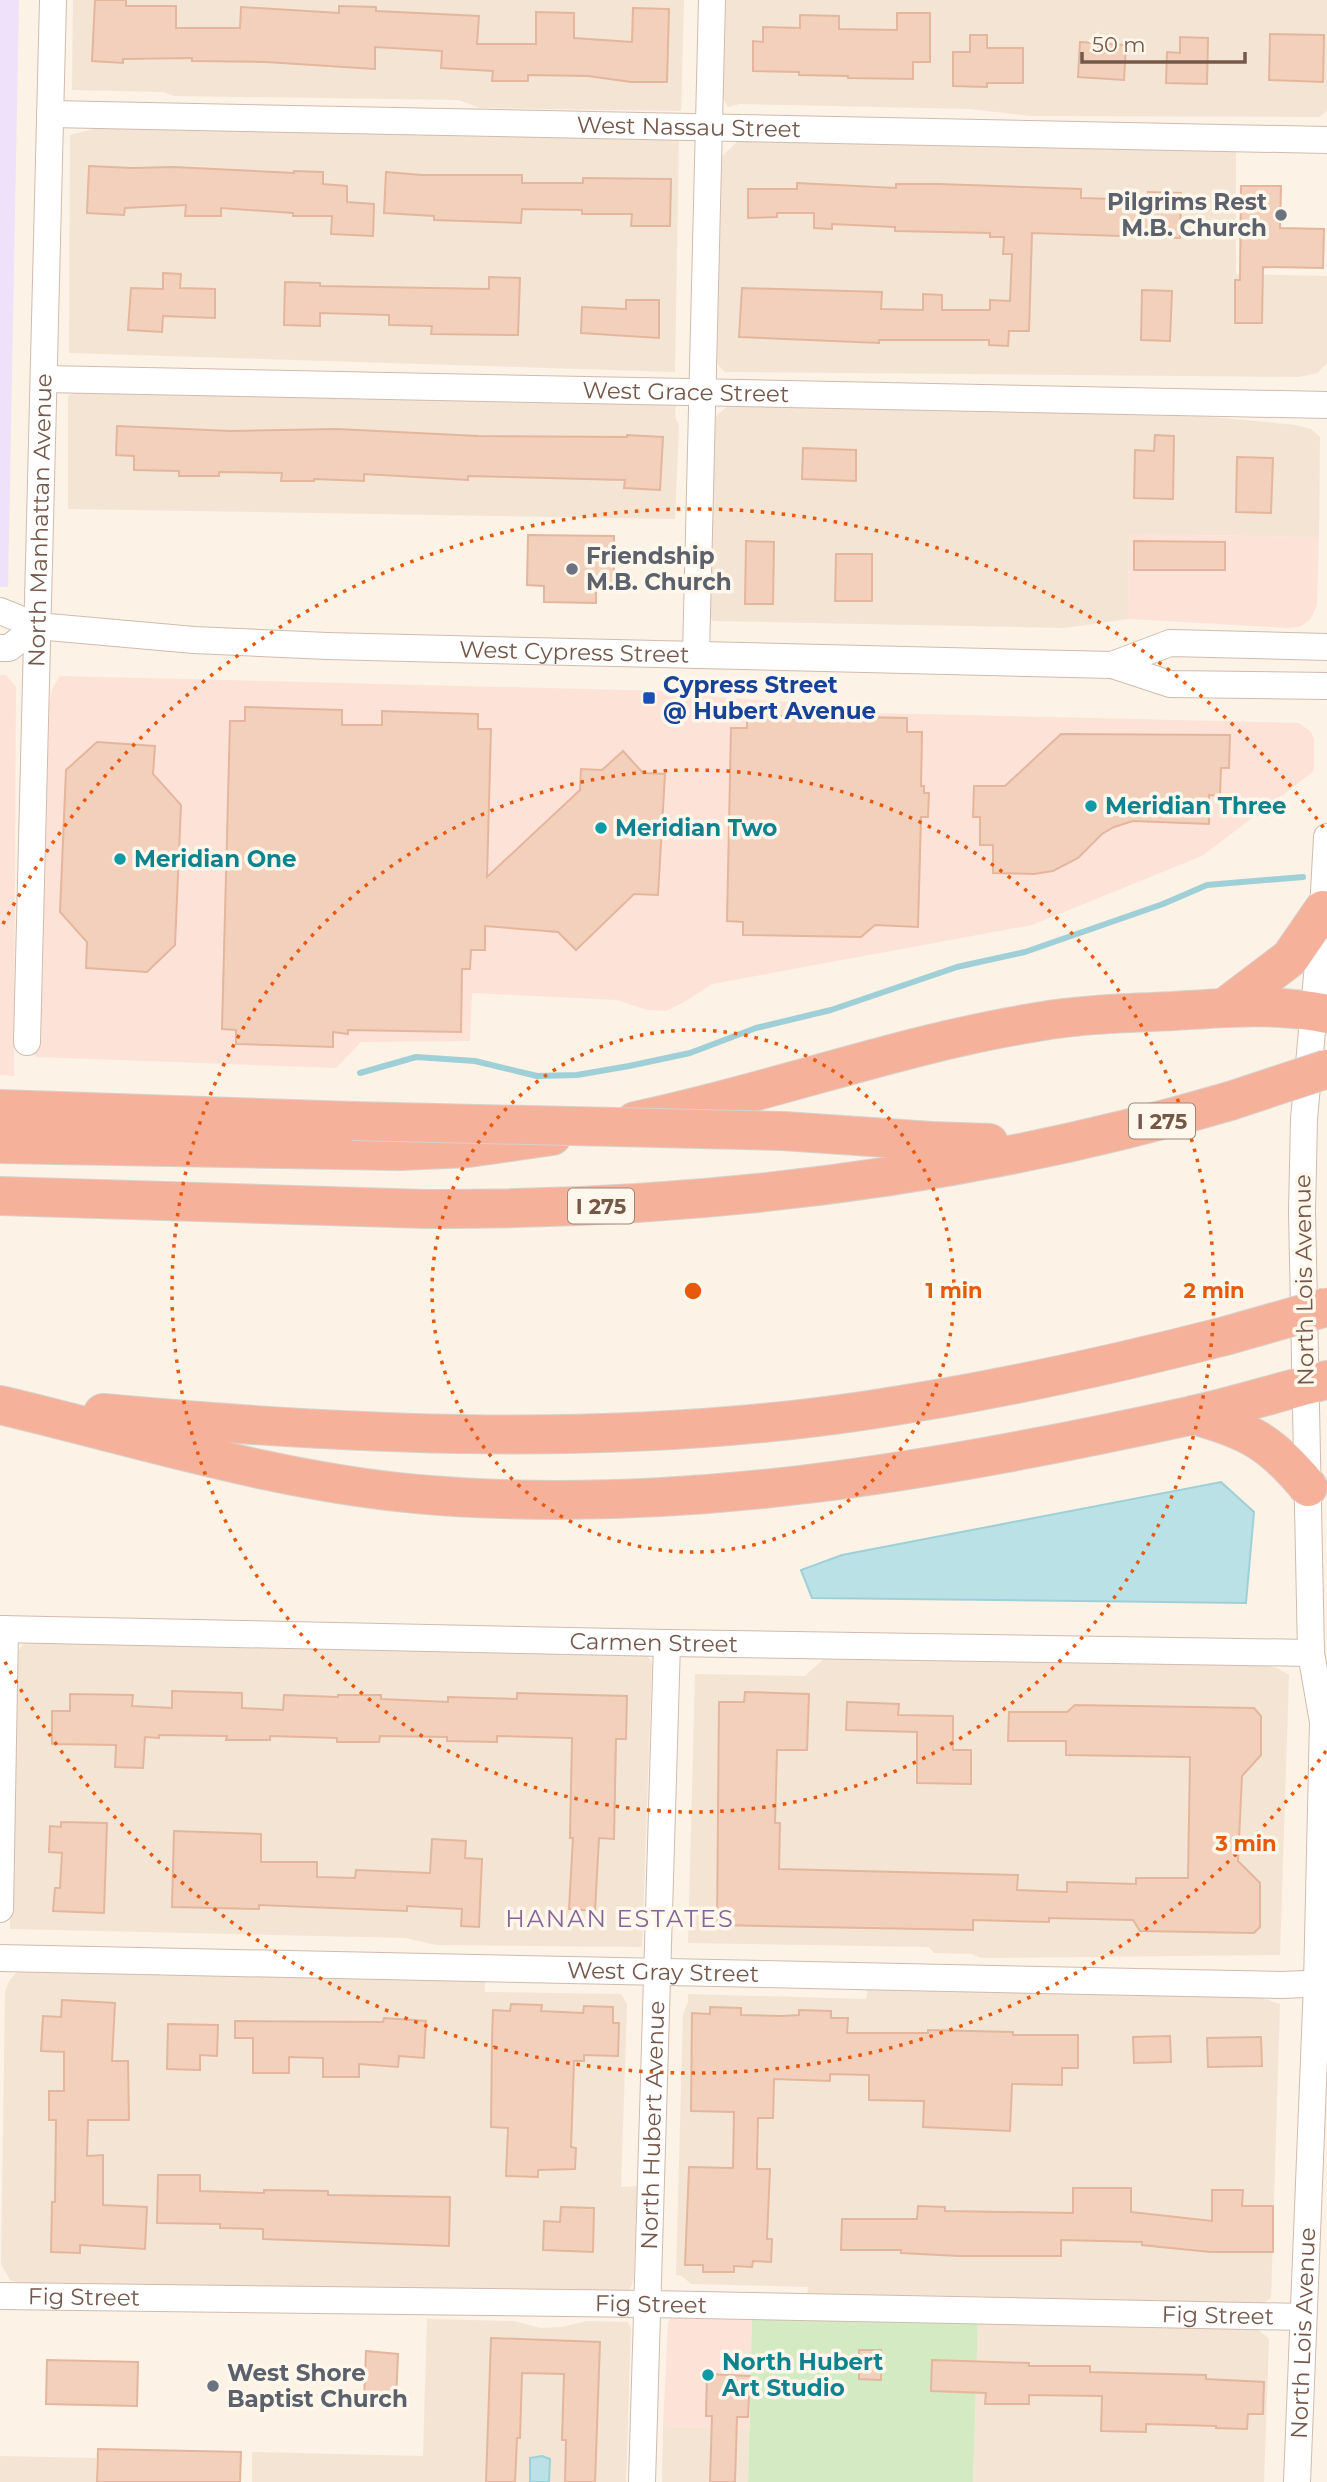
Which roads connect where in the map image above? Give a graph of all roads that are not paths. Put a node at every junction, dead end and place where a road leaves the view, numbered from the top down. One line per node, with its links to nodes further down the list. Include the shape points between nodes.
1 (53, 0): 3 (street, North Manhattan Avenue)
2 (712, 0): 4 (street)
3 (50, 114): 4 (street, West Nassau Street); 6 (street, North Manhattan Avenue)
4 (709, 127): 5 (street, West Nassau Street); 7 (street)
5 (1327, 140)
6 (44, 379): 7 (street, West Grace Street); 10 (street, North Manhattan Avenue)
7 (703, 391): 8 (street, West Grace Street); 13 (street)
8 (1327, 405)
9 (0, 611): 10 (street, West Cypress Street)
10 (37, 626): 12 (street, via 9,648); 13 (street, West Cypress Street, via 327,646); 20 (street, North Manhattan Avenue)
11 (1327, 647): 14 (street, West Cypress Street, via 1170,643)
12 (0, 648)
13 (696, 655): 14 (street, West Cypress Street)
14 (1112, 665): 15 (street, West Cypress Street, via 1170,684)
15 (1327, 686)
16 (1327, 838): 17 (street, North Lois Avenue)
17 (1324, 910): 18 (highway, via 1290,958); 19 (street, North Lois Avenue)
18 (1224, 1008): 19 (highway); 24 (highway, via 1038,1021 912,1048 662,1115 468,1148 327,1151)
19 (1320, 1013): 27 (street, North Lois Avenue, via 1304,1119 1301,1210)
20 (27, 1042)
21 (1327, 1069): 23 (highway, I 275, bridge)
22 (0, 1109): 23 (highway, bridge, via 783,1131 976,1143)
23 (1093, 1138): 25 (highway, I 275, via 921,1172 661,1203 439,1209)
24 (0, 1144)
25 (0, 1196)
26 (1327, 1307): 28 (highway, bridge, via 1115,1364 1005,1387 867,1411 726,1426 487,1434 309,1429)
27 (1316, 1383): 29 (highway); 30 (street, North Lois Avenue)
28 (0, 1403): 29 (highway, via 166,1449 358,1487 596,1500 706,1494 850,1478)
29 (1193, 1415): 30 (highway, via 1261,1440)
30 (1308, 1487): 33 (street, North Lois Avenue)
31 (3, 1629): 32 (street, Carmen Street); 35 (street)
32 (667, 1643): 33 (street, Carmen Street); 37 (street, North Hubert Avenue)
33 (1311, 1653): 34 (street, North Lois Avenue)
34 (1326, 1716): 38 (street, North Lois Avenue)
35 (0, 1909)
36 (0, 1958): 37 (street, West Gray Street)
37 (657, 1972): 38 (street, West Gray Street); 41 (street, North Hubert Avenue)
38 (1322, 1983): 40 (street, North Lois Avenue)
39 (0, 2296): 41 (street, Fig Street)
40 (1311, 2303): 41 (street, Fig Street); 43 (street, North Lois Avenue)
41 (647, 2304): 42 (street, North Hubert Avenue)
42 (642, 2482)
43 (1297, 2482)

